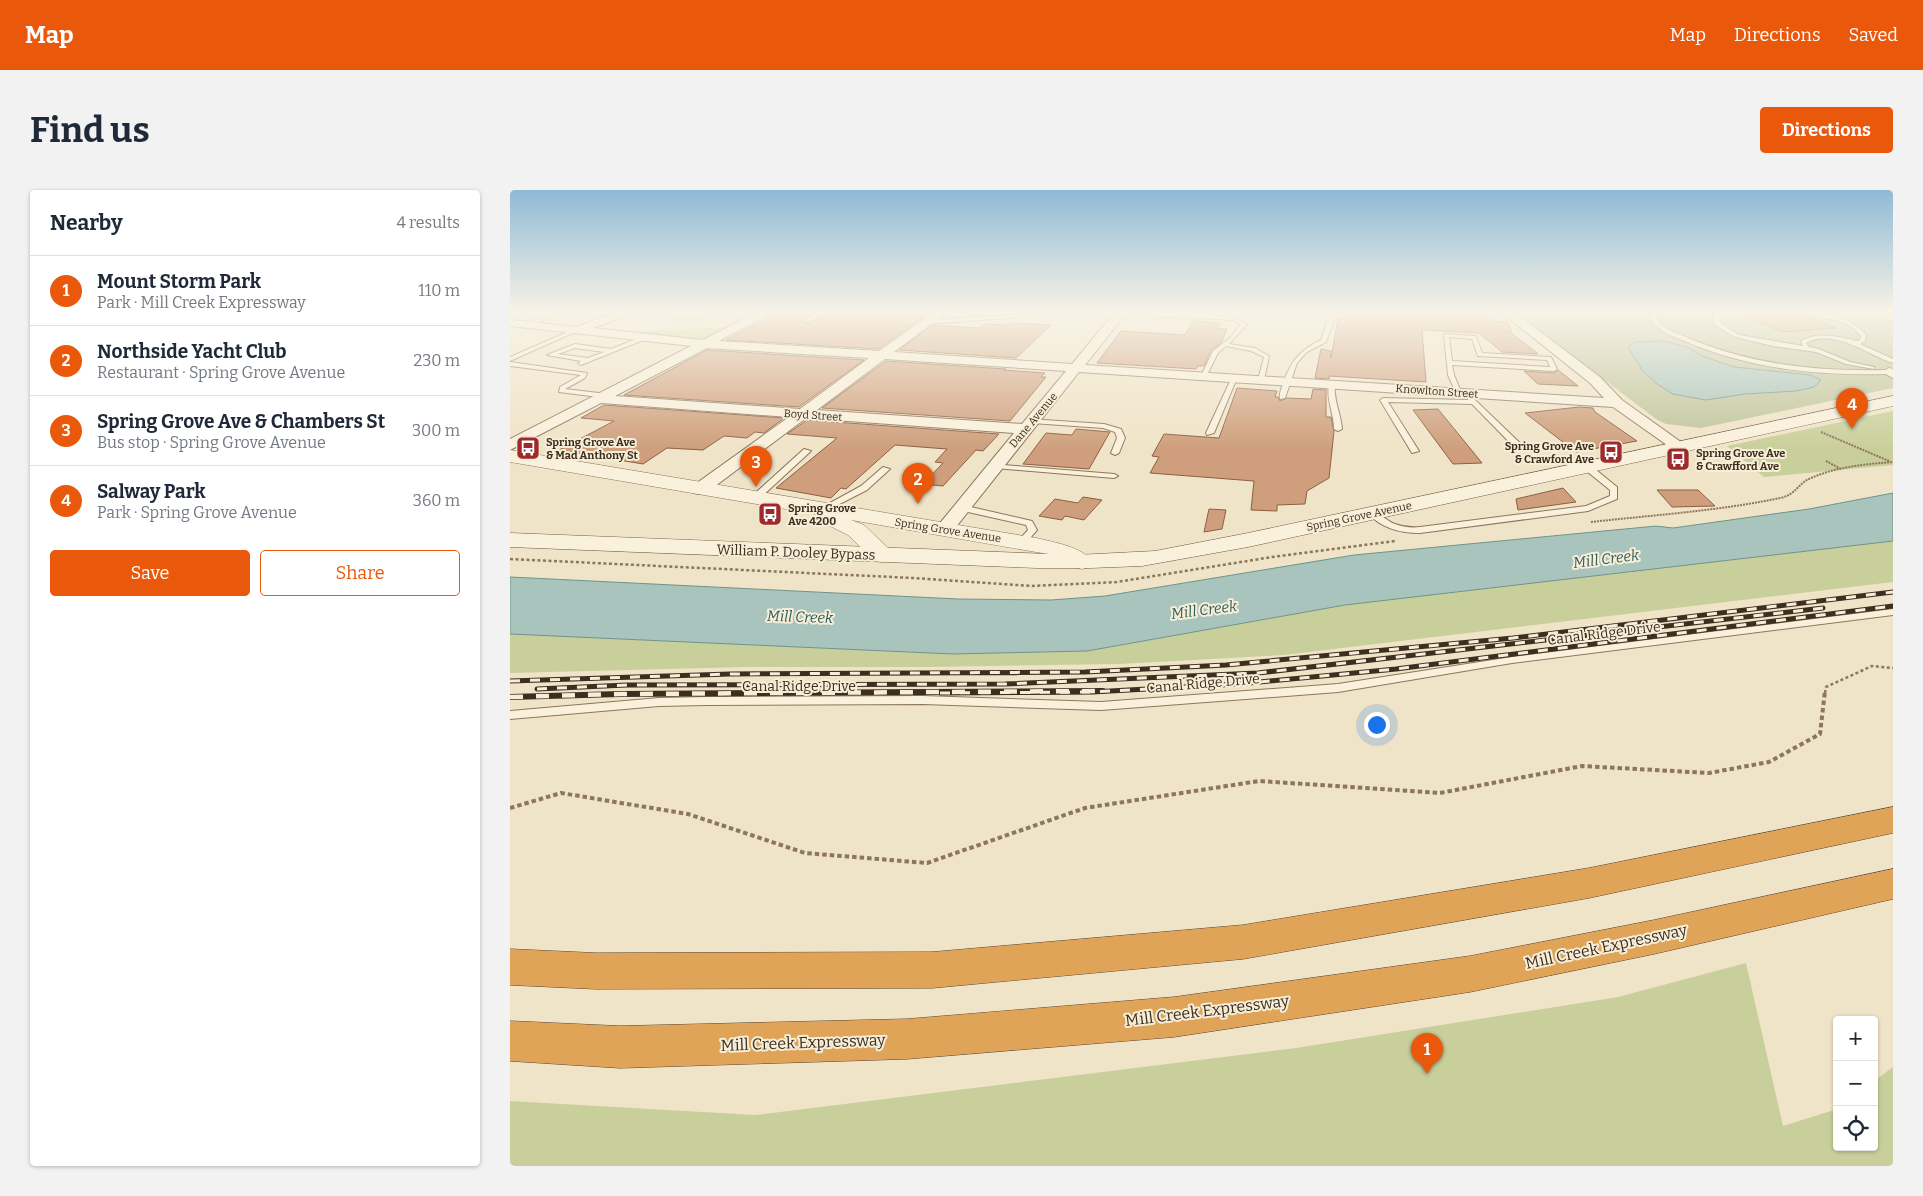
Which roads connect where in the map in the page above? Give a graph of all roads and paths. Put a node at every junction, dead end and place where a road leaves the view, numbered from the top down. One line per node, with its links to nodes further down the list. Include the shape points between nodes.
1 (569, 358): 16 (lane)
2 (595, 358): 16 (lane)
3 (679, 358): 30 (street)
4 (881, 358): 34 (street)
5 (922, 358): 21 (street, Knowlton Street)
6 (1085, 358): 21 (street, Dane Avenue)
7 (1212, 358): 24 (lane)
8 (1267, 358): 26 (lane)
9 (1297, 358): 27 (lane)
10 (1448, 358): 19 (lane)
11 (1539, 358): 19 (lane, via 1549,358 1554,369)
12 (1566, 358): 33 (street, via 1595,380)
13 (1745, 358): 22 (lane, via 1848,373)
14 (1834, 358): 18 (lane)
15 (1886, 358): 18 (lane); 22 (lane)
16 (588, 360): 23 (lane)
17 (1820, 360): 18 (lane)
18 (1843, 361): 22 (lane)
19 (1449, 363): 29 (lane, via 1451,375)
20 (510, 364): 23 (lane)
21 (1076, 368): 24 (street, Knowlton Street); 35 (street, Dane Avenue)
22 (1892, 370)
23 (561, 371): 30 (lane, via 585,374 561,391)
24 (1204, 376): 25 (street, Knowlton Street)
25 (1234, 378): 26 (street, Knowlton Street); 38 (lane)
26 (1261, 380): 27 (street, Knowlton Street)
27 (1287, 381): 28 (street, Knowlton Street); 31 (lane)
28 (1332, 384): 29 (street, Knowlton Street); 36 (lane, via 1330,398 1339,418)
29 (1466, 396): 33 (street, Knowlton Street); 41 (lane); 43 (lane, via 1383,400)
30 (604, 397): 34 (street, Boyd Street); 39 (street)
31 (1282, 398)
32 (1893, 402): 40 (main road, Spring Grove Avenue)
33 (1617, 403): 40 (street)
34 (803, 414): 35 (street, Boyd Street); 52 (street)
35 (1029, 425): 44 (lane, via 1104,426 1118,431 1121,438); 48 (street, Dane Avenue)
36 (1338, 429)
37 (1818, 431): 47 (path)
38 (1210, 433)
39 (510, 445)
40 (1680, 447): 49 (main road, Spring Grove Avenue)
41 (1520, 448)
42 (807, 451): 53 (lane)
43 (1415, 451)
44 (1115, 453)
45 (510, 456): 52 (main road, Spring Grove Avenue)
46 (1826, 461): 47 (path, via 1842,469)
47 (1892, 462)
48 (995, 466): 51 (lane); 54 (street, Dane Avenue)
49 (1587, 467): 56 (main road, Spring Grove Avenue); 56 (lane, via 1614,489 1614,497 1588,508 1420,530 1394,528)
50 (886, 468): 55 (lane, via 864,488)
51 (1114, 476)
52 (700, 489): 53 (main road, Spring Grove Avenue)
53 (755, 498): 55 (main road, Spring Grove Avenue)
54 (962, 508): 57 (street, Dane Avenue); 59 (lane, via 1029,523 1033,530)
55 (823, 509): 57 (main road, Spring Grove Avenue); 60 (main road, Spring Grove Avenue, via 828,518 856,530)
56 (1372, 513): 61 (main road, Spring Grove Avenue, via 1180,554)
57 (946, 528): 59 (main road, Spring Grove Avenue)
58 (510, 540): 60 (main road, William P. Dooley Bypass)
59 (1022, 542): 61 (main road, Spring Grove Avenue, via 1056,548)
60 (882, 555): 61 (main road, William P. Dooley Bypass)
61 (1082, 562)
62 (1893, 612): 64 (lane, Canal Ridge Drive, via 1512,660 1338,688 1101,706 923,700 706,701)
63 (1893, 668): 65 (path, via 1872,666 1826,687 1820,734 1769,762 1708,773 1582,766 1440,793 1259,781 1085,808 926,863 805,853 688,814 561,793)
64 (510, 715)
65 (510, 808)
66 (1893, 820): 68 (highway, via 1589,883 1243,942 932,970)
67 (1893, 884): 69 (highway, Mill Creek Expressway, via 1470,974 1174,1017 907,1039 620,1047)
68 (510, 967)
69 (510, 1041)

